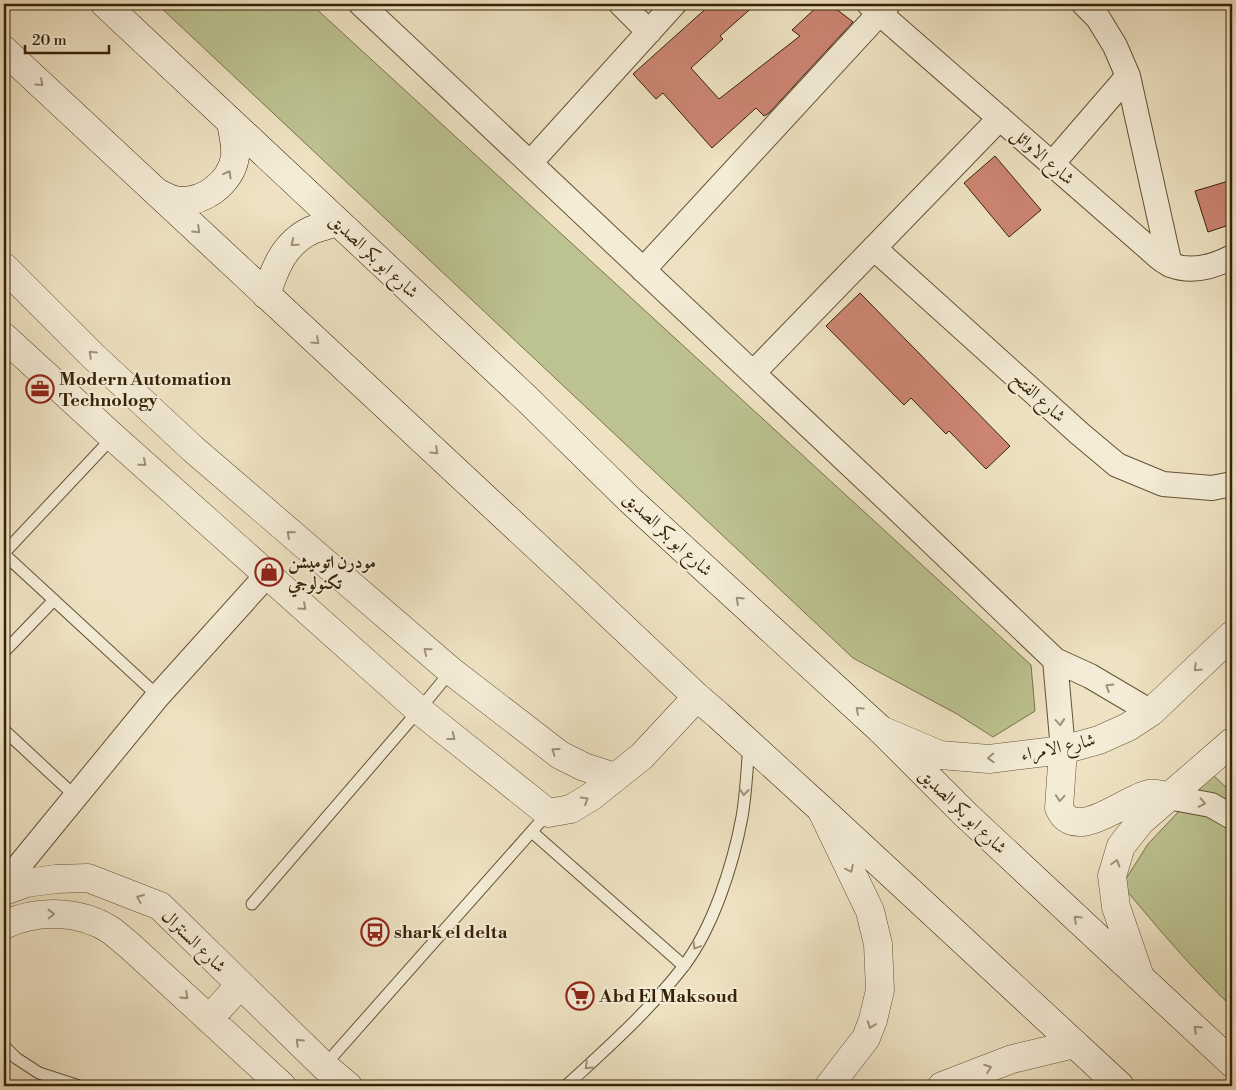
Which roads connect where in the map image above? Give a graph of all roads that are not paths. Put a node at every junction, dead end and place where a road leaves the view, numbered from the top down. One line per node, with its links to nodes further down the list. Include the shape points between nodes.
1 (105, 4): 11 (street, شارع ابو بكر الصديق)
2 (621, 4): 7 (street)
3 (674, 4): 7 (street)
4 (1084, 4): 9 (street, via 1098,18)
5 (370, 7): 12 (street)
6 (879, 7): 10 (street, شارع الاوائل); 20 (street)
7 (649, 32): 12 (street)
8 (4, 50): 14 (street, one-way to 14)
9 (1128, 76): 13 (street); 18 (street)
10 (1000, 118): 13 (street, شارع الاوائل); 16 (street)
11 (231, 123): 14 (street, one-way to 11, via 174,200 187,201 198,199 218,187 229,175 234,158); 15 (street, شارع ابو بكر الصديق)
12 (530, 163): 20 (street)
13 (1052, 164): 18 (street, شارع الاوائل)
14 (156, 192): 21 (street, one-way to 21)
15 (338, 222): 21 (street, one-way to 21, via 311,231 289,246 274,269); 40 (street, شارع ابو بكر الصديق, one-way to 15, via 630,500)
16 (874, 248): 23 (street); 27 (street, شارع الفتح, via 1117,465 1163,484 1212,488)
17 (1232, 257): 18 (street, شارع الاوائل, via 1196,270)
18 (1170, 265)
19 (4, 267): 25 (street, one-way to 19)
20 (643, 270): 23 (street)
21 (266, 295): 36 (street, one-way to 36)
22 (4, 337): 24 (street)
23 (753, 373): 33 (street)
24 (113, 437): 26 (street, one-way to 26); 28 (lane)
25 (193, 449): 26 (street); 34 (street, one-way to 25)
26 (164, 481): 29 (street)
27 (1232, 484)
28 (4, 553): 30 (lane)
29 (267, 574): 35 (street); 37 (street, one-way to 37)
30 (54, 600): 32 (lane); 35 (lane)
31 (1232, 635): 38 (street, شارع الامراء, one-way to 38)
32 (4, 652)
33 (1055, 660): 38 (street, one-way to 33, via 1090,676); 43 (street, one-way to 43)
34 (451, 671): 37 (lane); 44 (street, one-way to 34, via 560,756)
35 (158, 696): 45 (street)
36 (697, 697): 42 (street); 44 (street, via 642,756)
37 (419, 710): 49 (street, one-way to 49); 52 (lane)
38 (1151, 712): 43 (street, شارع الامراء, via 1128,727 1098,740)
39 (4, 730): 45 (lane)
40 (881, 730): 43 (street, شارع الامراء, one-way to 40, via 989,759 940,755); 55 (street, شارع ابو بكر الصديق, one-way to 40, via 966,815)
41 (1232, 742): 46 (street)
42 (749, 744): 47 (street); 54 (lane, one-way to 54, via 742,816 732,860 708,926)
43 (1063, 750): 46 (street, one-way to 46, via 1059,808 1069,820 1099,818 1151,793)
44 (615, 777): 49 (street, one-way to 44, via 571,809)
45 (75, 796): 50 (street)
46 (1168, 797): 48 (street, one-way to 48, via 1211,805); 55 (street, one-way to 46, via 1116,907 1112,876 1121,846 1141,821)
47 (821, 809): 58 (street); 66 (street, one-way to 66, via 870,911 878,944 880,990 866,1038)
48 (1232, 817)
49 (540, 822): 54 (lane); 61 (lane)
50 (4, 884)
51 (4, 891): 56 (street, شارع السنترال, one-way to 51, via 160,906 122,890 88,878 26,882)
52 (252, 904)
53 (4, 925): 57 (street, one-way to 57, via 39,914 64,914 111,930)
54 (684, 966): 65 (lane, one-way to 65, via 639,1018)
55 (1140, 977): 60 (street, شارع ابو بكر الصديق, one-way to 55)
56 (240, 985): 57 (street); 61 (street, شارع السنترال, one-way to 56)
57 (209, 1019): 63 (street)
58 (1075, 1044): 67 (street, one-way to 58, via 1012,1059); 68 (street)
59 (4, 1046): 62 (lane, via 39,1073)
60 (1232, 1062)
61 (324, 1066): 64 (street, شارع السنترال)
62 (79, 1086)
63 (282, 1086)
64 (348, 1086)
65 (566, 1086)
66 (828, 1086)
67 (942, 1086)
68 (1120, 1086)

